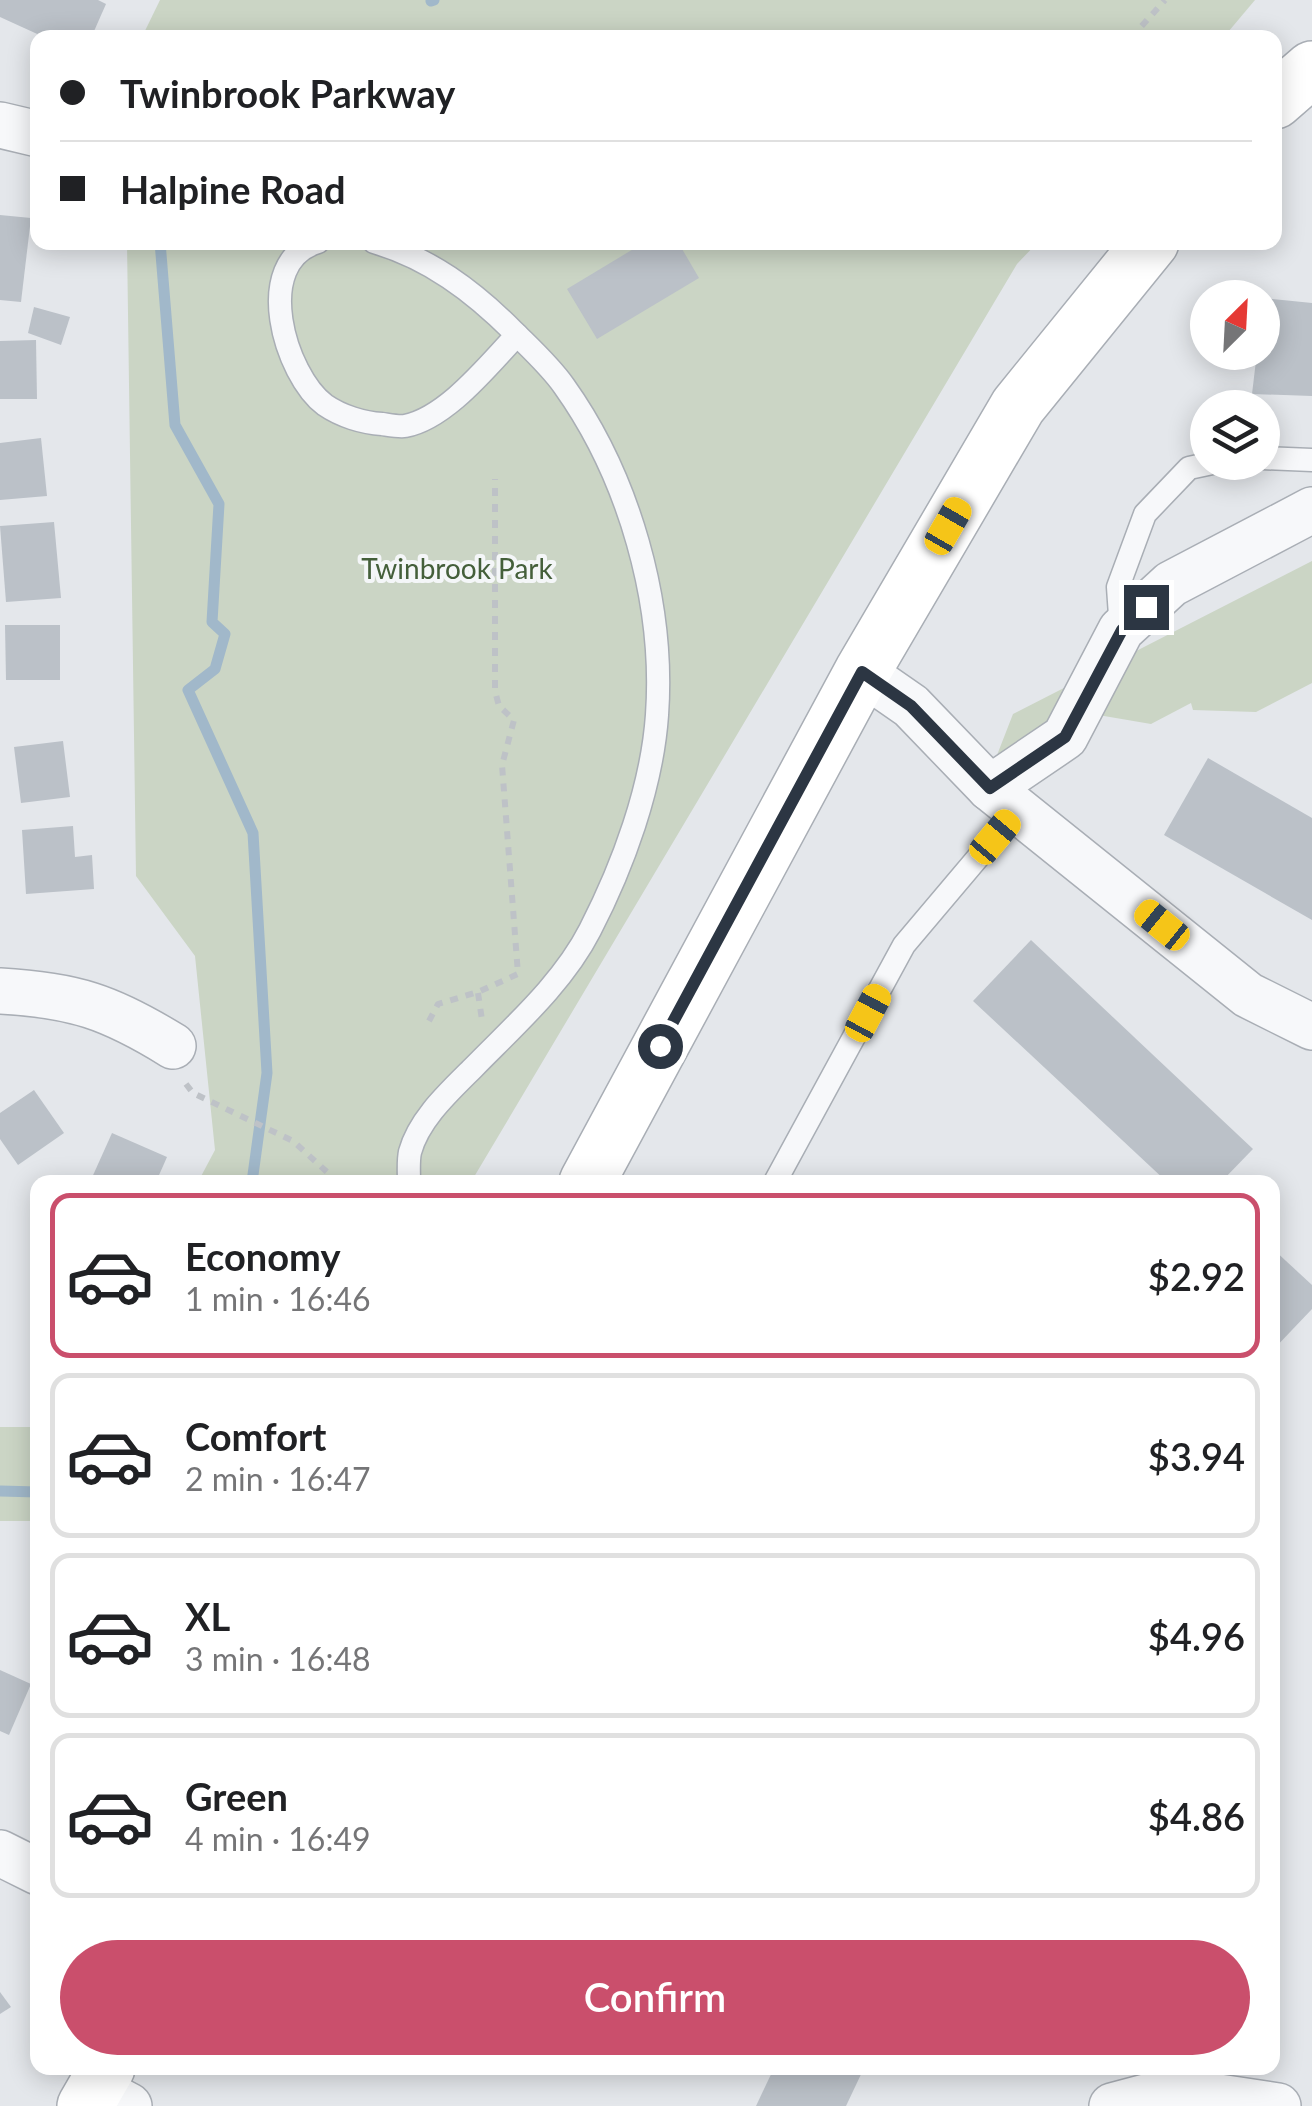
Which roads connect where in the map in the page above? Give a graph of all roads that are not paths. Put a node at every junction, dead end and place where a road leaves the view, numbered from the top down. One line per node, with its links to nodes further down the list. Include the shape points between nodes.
1 (1312, 70): 2 (main road)
2 (1282, 95)
3 (0, 124): 4 (street)
4 (30, 132)
5 (304, 250): 8 (lane, via 283,276 278,302 296,366 323,404 346,416 405,426 433,414 468,388)
6 (394, 250): 8 (lane, via 458,283)
7 (1144, 250): 14 (main road, via 1018,406)
8 (517, 335): 19 (lane, via 562,381 617,484 655,627 657,716 620,870 588,935 540,1000 423,1125 410,1153)
9 (1280, 459): 10 (lane)
10 (1312, 460)
11 (1190, 468): 13 (lane, via 1145,514 1118,587)
12 (1312, 510): 13 (street, via 1171,584)
13 (1122, 630): 15 (street, via 1065,737)
14 (862, 672): 15 (street, via 911,706); 20 (main road)
15 (1004, 799): 17 (street, via 1248,994); 21 (lane, via 904,945)
16 (0, 991): 18 (street, via 85,1002)
17 (1312, 1027)
18 (173, 1046)
19 (409, 1175)
20 (591, 1175)
21 (779, 1175)
22 (0, 1852): 23 (street)
23 (30, 1868)
24 (1112, 2106): 25 (street, via 1172,2090)
25 (1278, 2106)

